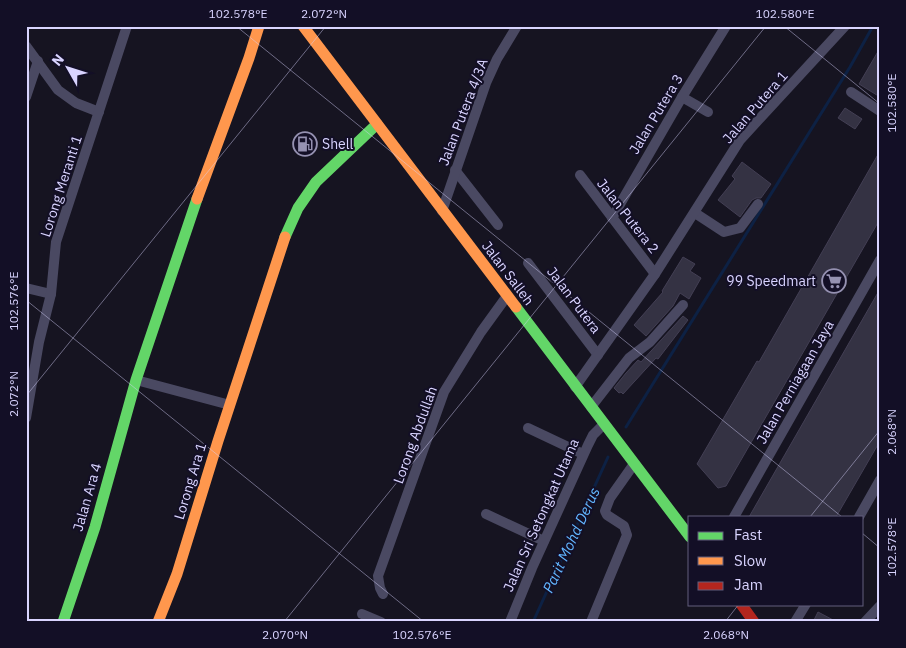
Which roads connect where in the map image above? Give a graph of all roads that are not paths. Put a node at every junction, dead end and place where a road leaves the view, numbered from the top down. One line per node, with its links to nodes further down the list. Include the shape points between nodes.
1 (127, 26): 13 (street, Lorong Meranti 1)
2 (259, 26): 31 (street, Jalan Ara 4, via 184,234)
3 (303, 26): 15 (street, Jalan Salleh)
4 (517, 26): 16 (street, Jalan Putera 4/3A, via 486,83)
5 (726, 26): 11 (street, Jalan Putera 3)
6 (845, 26): 20 (street, Jalan Putera 1, via 740,140)
7 (26, 46): 8 (street)
8 (38, 61): 10 (street); 13 (street, via 58,90 76,103)
9 (851, 92): 12 (street)
10 (26, 97)
11 (682, 97): 14 (street); 21 (street, Jalan Putera 3)
12 (880, 111)
13 (99, 112): 27 (street, Lorong Meranti 1, via 56,242)
14 (708, 112)
15 (377, 124): 19 (street, Jalan Salleh); 34 (street, Lorong Ara 1, via 316,182 298,208 281,246)
16 (455, 170): 19 (street, Jalan Putera 4/3A); 22 (street)
17 (580, 175): 21 (street, Jalan Putera 2)
18 (758, 204): 20 (street, via 740,228 724,232)
19 (442, 211): 28 (street, Jalan Salleh)
20 (695, 213): 25 (street, Jalan Putera 1)
21 (612, 218): 25 (street, Jalan Putera 2)
22 (498, 226)
23 (880, 260): 43 (street, Jalan Perniagaan Jaya)
24 (528, 263): 30 (street, Jalan Putera)
25 (655, 274): 30 (street, Jalan Putera 1)
26 (26, 288): 27 (street)
27 (50, 294): 33 (street, Lorong Meranti 1)
28 (507, 296): 32 (street, Jalan Salleh); 47 (street, Lorong Abdullah, via 444,392 378,576)
29 (683, 305): 35 (street, via 650,342 629,358)
30 (598, 355): 32 (street, Jalan Putera 1)
31 (136, 380): 34 (street); 52 (street, Jalan Ara 4)
32 (575, 386): 35 (street, Jalan Salleh)
33 (29, 389): 36 (street, Lorong Meranti 1)
34 (230, 405): 53 (street, Lorong Ara 1, via 177,574)
35 (591, 407): 37 (street, Jalan Salleh)
36 (26, 418)
37 (604, 424): 39 (street, Jalan Sri Setongkat Utama, via 593,435); 40 (street, Jalan Salleh)
38 (528, 428): 39 (street)
39 (583, 454): 46 (street, Jalan Sri Setongkat Utama)
40 (634, 464): 45 (street, Jalan Salleh); 56 (street, via 607,504 606,515 624,526 628,535)
41 (880, 480): 44 (street)
42 (486, 514): 46 (street)
43 (735, 516)
44 (860, 516)
45 (688, 533)
46 (544, 541): 55 (street, Jalan Sri Setongkat Utama)
47 (383, 594)
48 (742, 606): 57 (street)
49 (801, 606): 58 (street)
50 (880, 606): 59 (street)
51 (362, 614): 54 (street)
52 (63, 622)
53 (158, 622)
54 (381, 622)
55 (510, 622)
56 (591, 622)
57 (754, 622)
58 (795, 622)
59 (865, 622)

